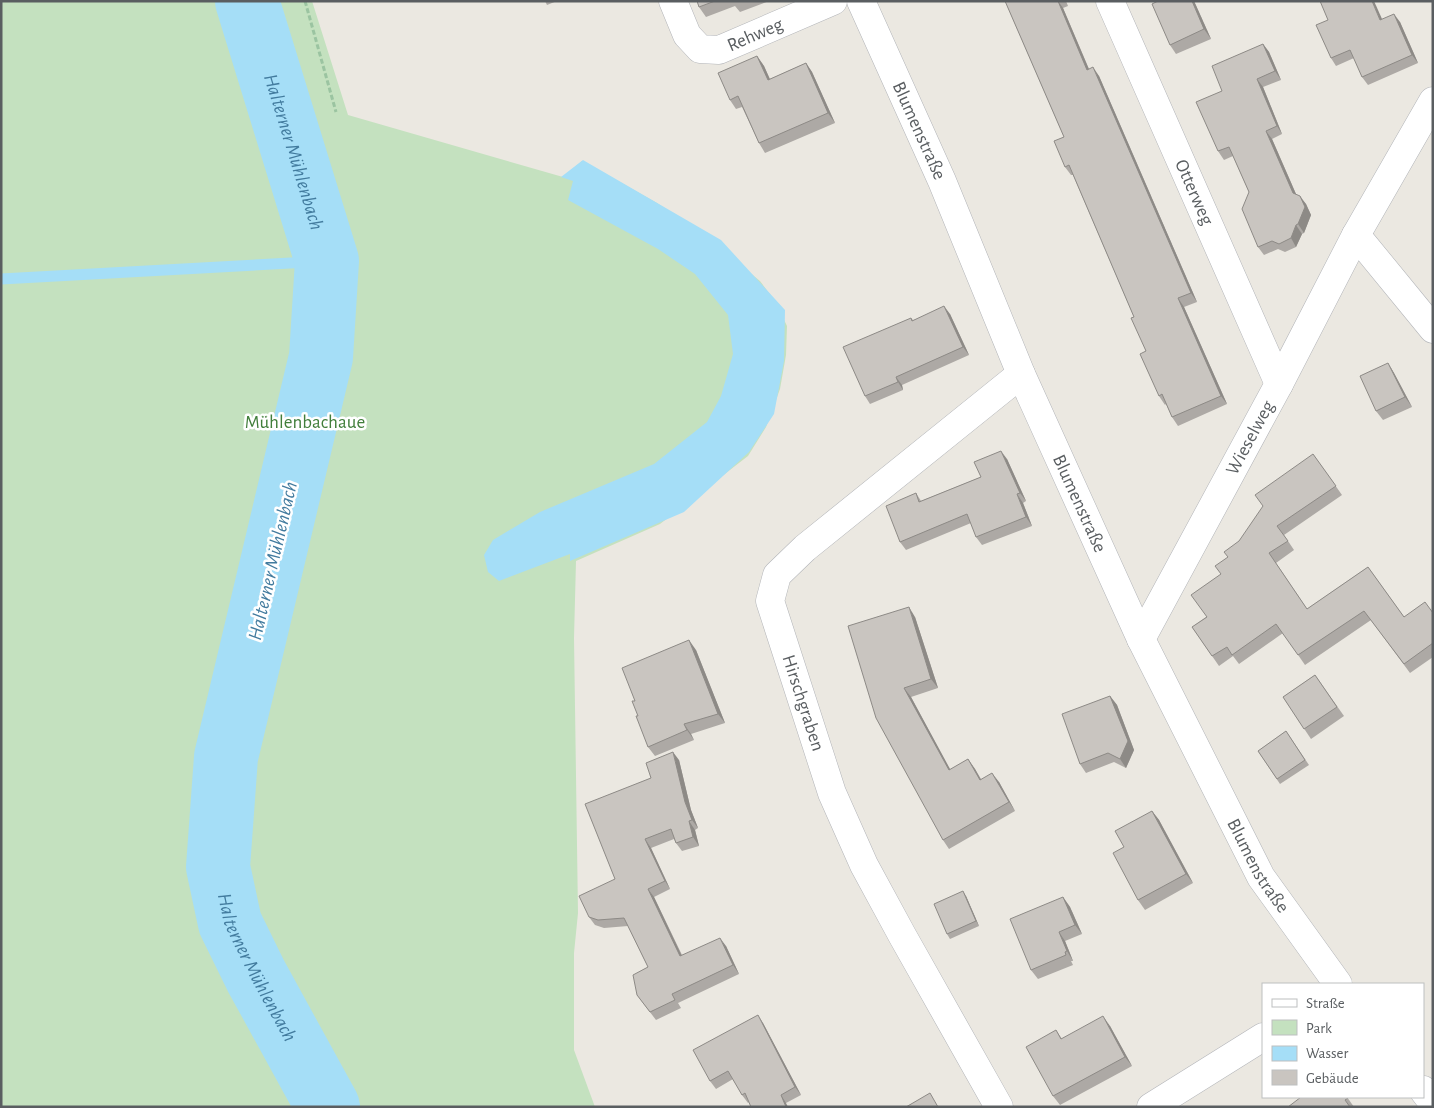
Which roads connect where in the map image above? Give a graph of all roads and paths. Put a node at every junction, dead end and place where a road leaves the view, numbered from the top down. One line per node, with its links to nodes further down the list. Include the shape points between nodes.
1 (305, 1): 7 (path)
2 (672, 1): 3 (street, Rehweg, via 687,35 700,49 719,50)
3 (833, 1)
4 (861, 1): 10 (street, Blumenstraße, via 942,181)
5 (1110, 1): 11 (street, Otterweg)
6 (1433, 101): 8 (street, Wieselweg)
7 (336, 112)
8 (1356, 235): 9 (street); 11 (street, Wieselweg)
9 (1433, 329)
10 (1021, 374): 12 (street, Blumenstraße); 17 (street, Hirschgraben, via 805,548 777,576 770,601 832,793 864,865)
11 (1279, 384): 12 (street, Wieselweg)
12 (1141, 639): 13 (street, Blumenstraße, via 1261,877)
13 (1337, 983)
14 (1262, 1038): 18 (street)
15 (1424, 1091): 16 (street)
16 (1433, 1103)
17 (999, 1107)
18 (1150, 1107)

